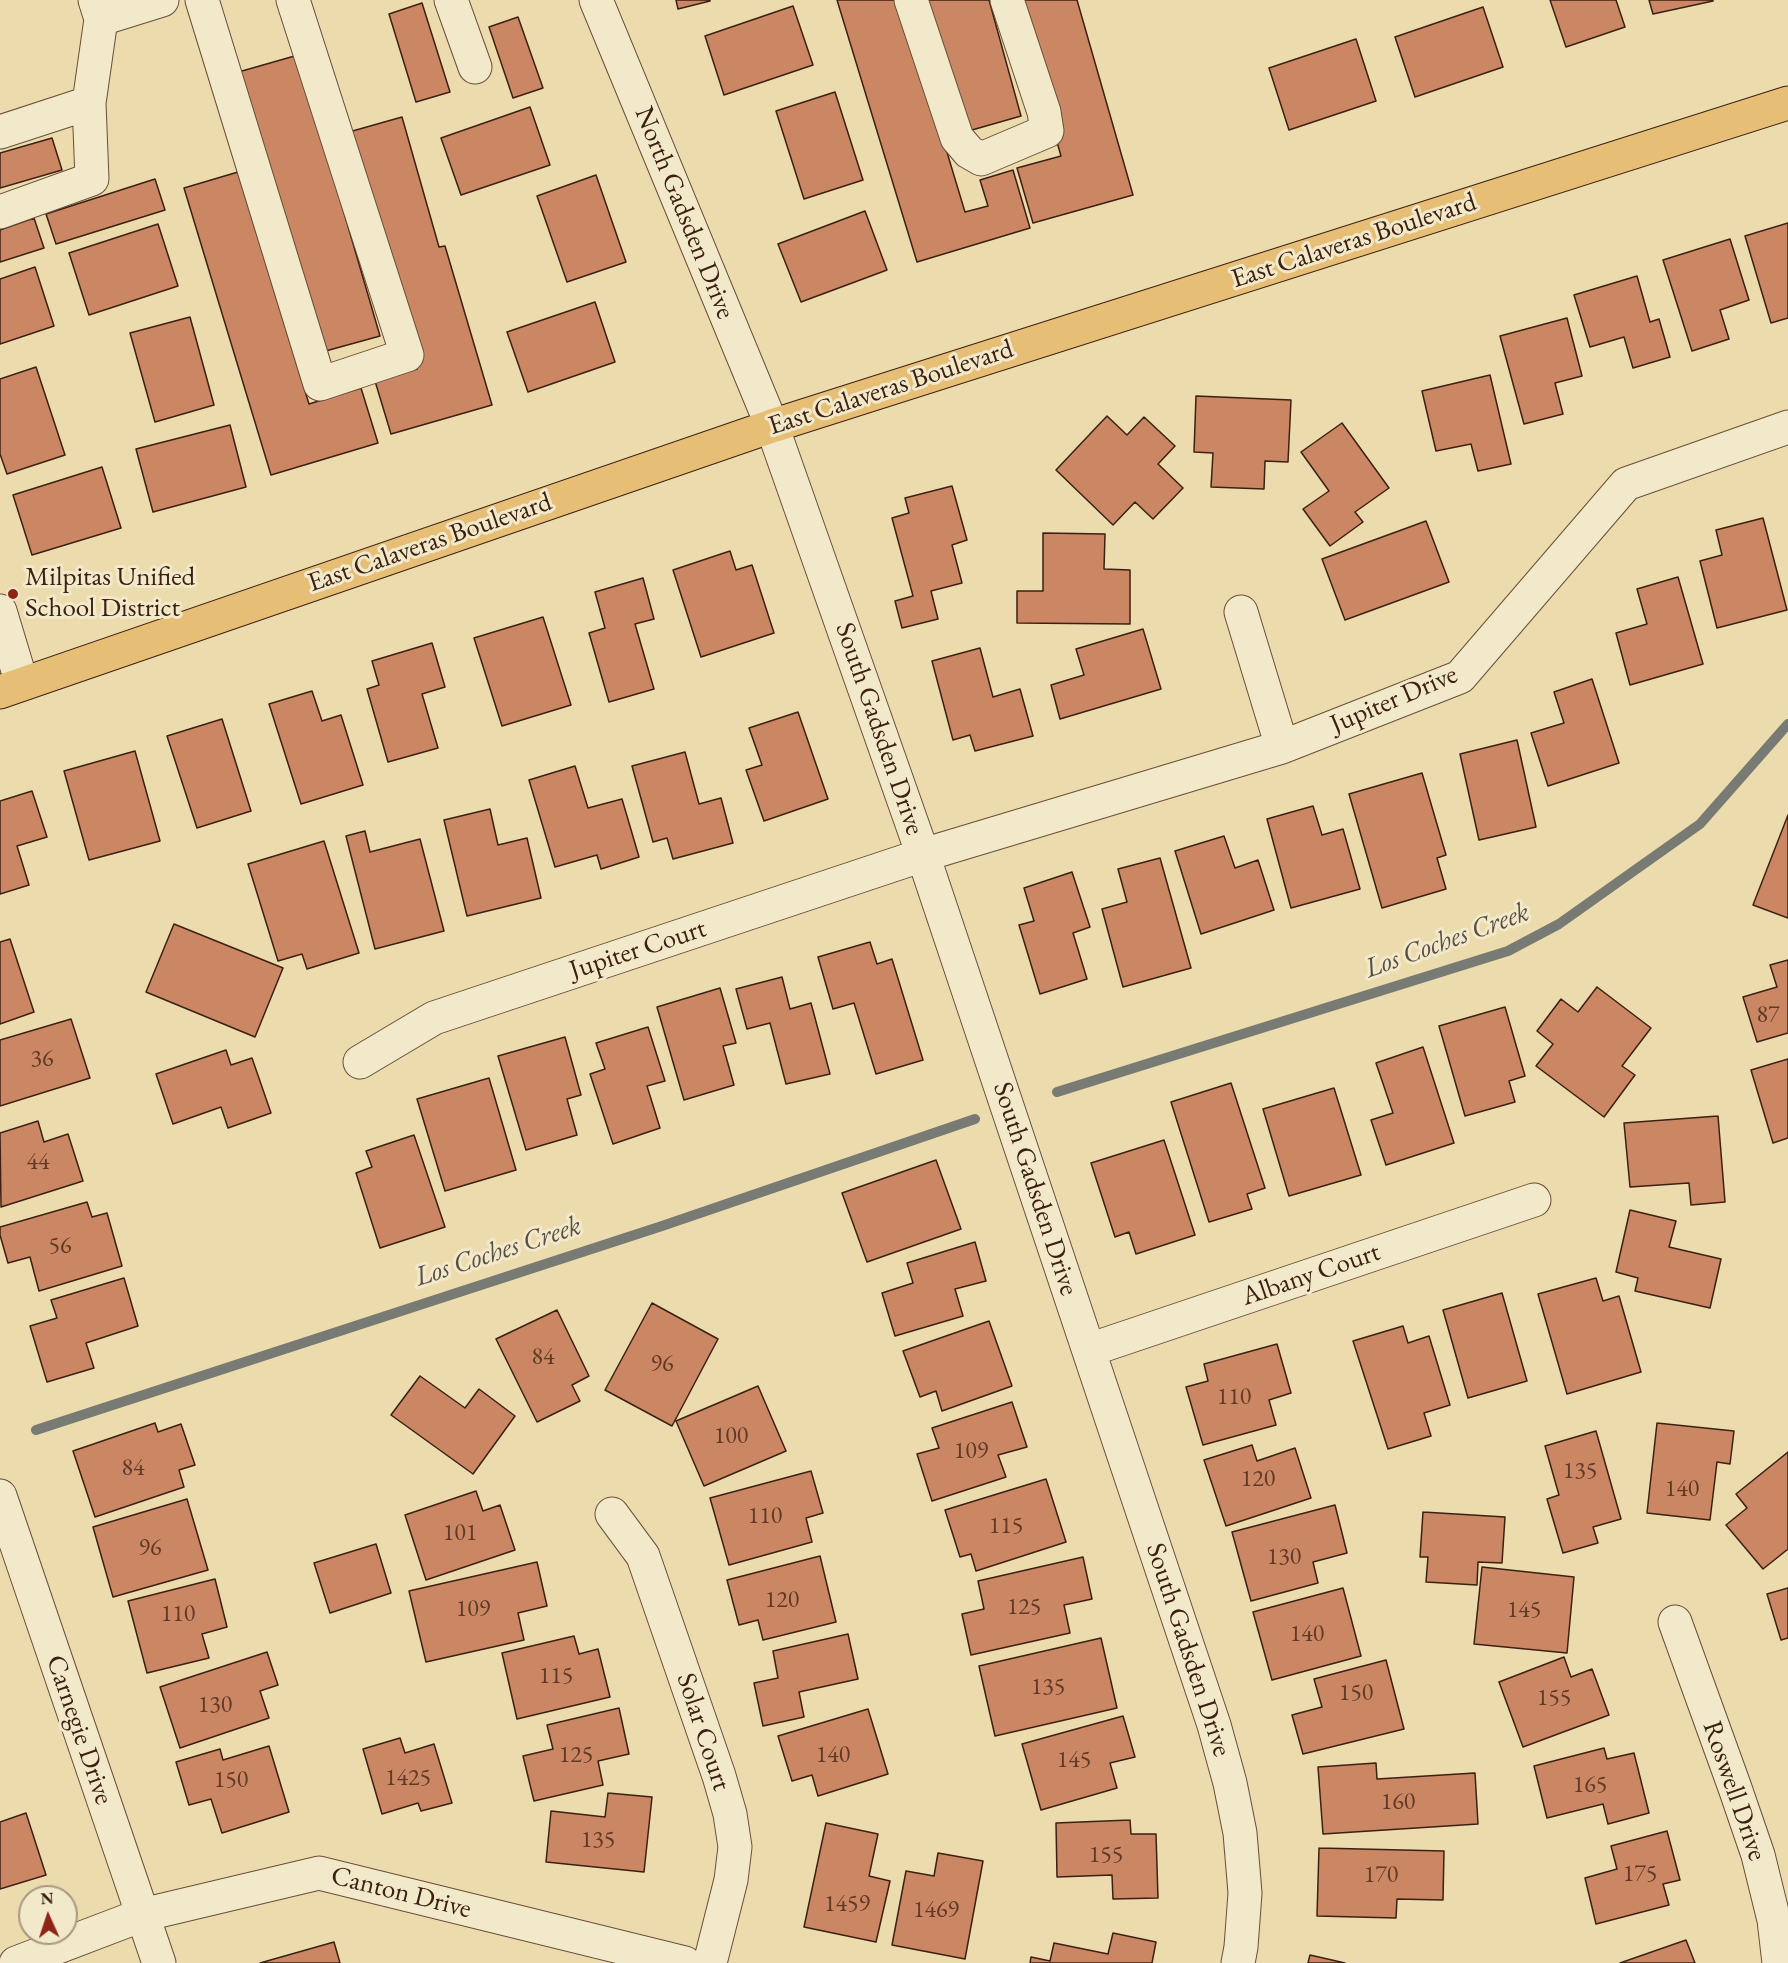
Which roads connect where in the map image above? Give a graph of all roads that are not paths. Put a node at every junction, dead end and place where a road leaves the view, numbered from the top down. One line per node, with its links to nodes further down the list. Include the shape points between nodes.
1 (162, 0): 8 (street)
2 (202, 0): 3 (street, via 320,384 407,355)
3 (293, 0)
4 (451, 0): 9 (street)
5 (596, 0): 14 (street, North Gadsden Drive)
6 (911, 0): 7 (street, via 957,138 981,159 1047,131)
7 (1007, 0)
8 (98, 10): 10 (street)
9 (475, 67)
10 (89, 103): 12 (street); 13 (street, via 92,179)
11 (1788, 103): 14 (main road, East Calaveras Boulevard)
12 (0, 132)
13 (0, 212)
14 (772, 426): 18 (main road, East Calaveras Boulevard); 20 (street, South Gadsden Drive)
15 (1788, 427): 19 (street, Jupiter Drive, via 1626,483 1460,677)
16 (0, 611): 18 (street)
17 (1241, 612): 19 (street)
18 (11, 688)
19 (1282, 747): 20 (street, Jupiter Drive)
20 (923, 855): 21 (street, Jupiter Court, via 434,1018); 23 (street, South Gadsden Drive)
21 (360, 1062)
22 (1534, 1200): 23 (street, Albany Court)
23 (1089, 1350): 32 (street, South Gadsden Drive, via 1230,1783 1240,1833 1245,1893)
24 (0, 1496): 27 (street, Carnegie Drive)
25 (612, 1514): 31 (street, Solar Court, via 644,1556 730,1814 735,1847 731,1880)
26 (1675, 1623): 33 (street, Roswell Drive, via 1758,1856 1774,1920)
27 (142, 1915): 28 (street, Canton Drive); 29 (street, Carnegie Drive); 30 (street, Canton Drive, via 318,1873)
28 (16, 1963)
29 (159, 1963)
30 (685, 1963)
31 (710, 1963)
32 (1238, 1963)
33 (1779, 1963)

